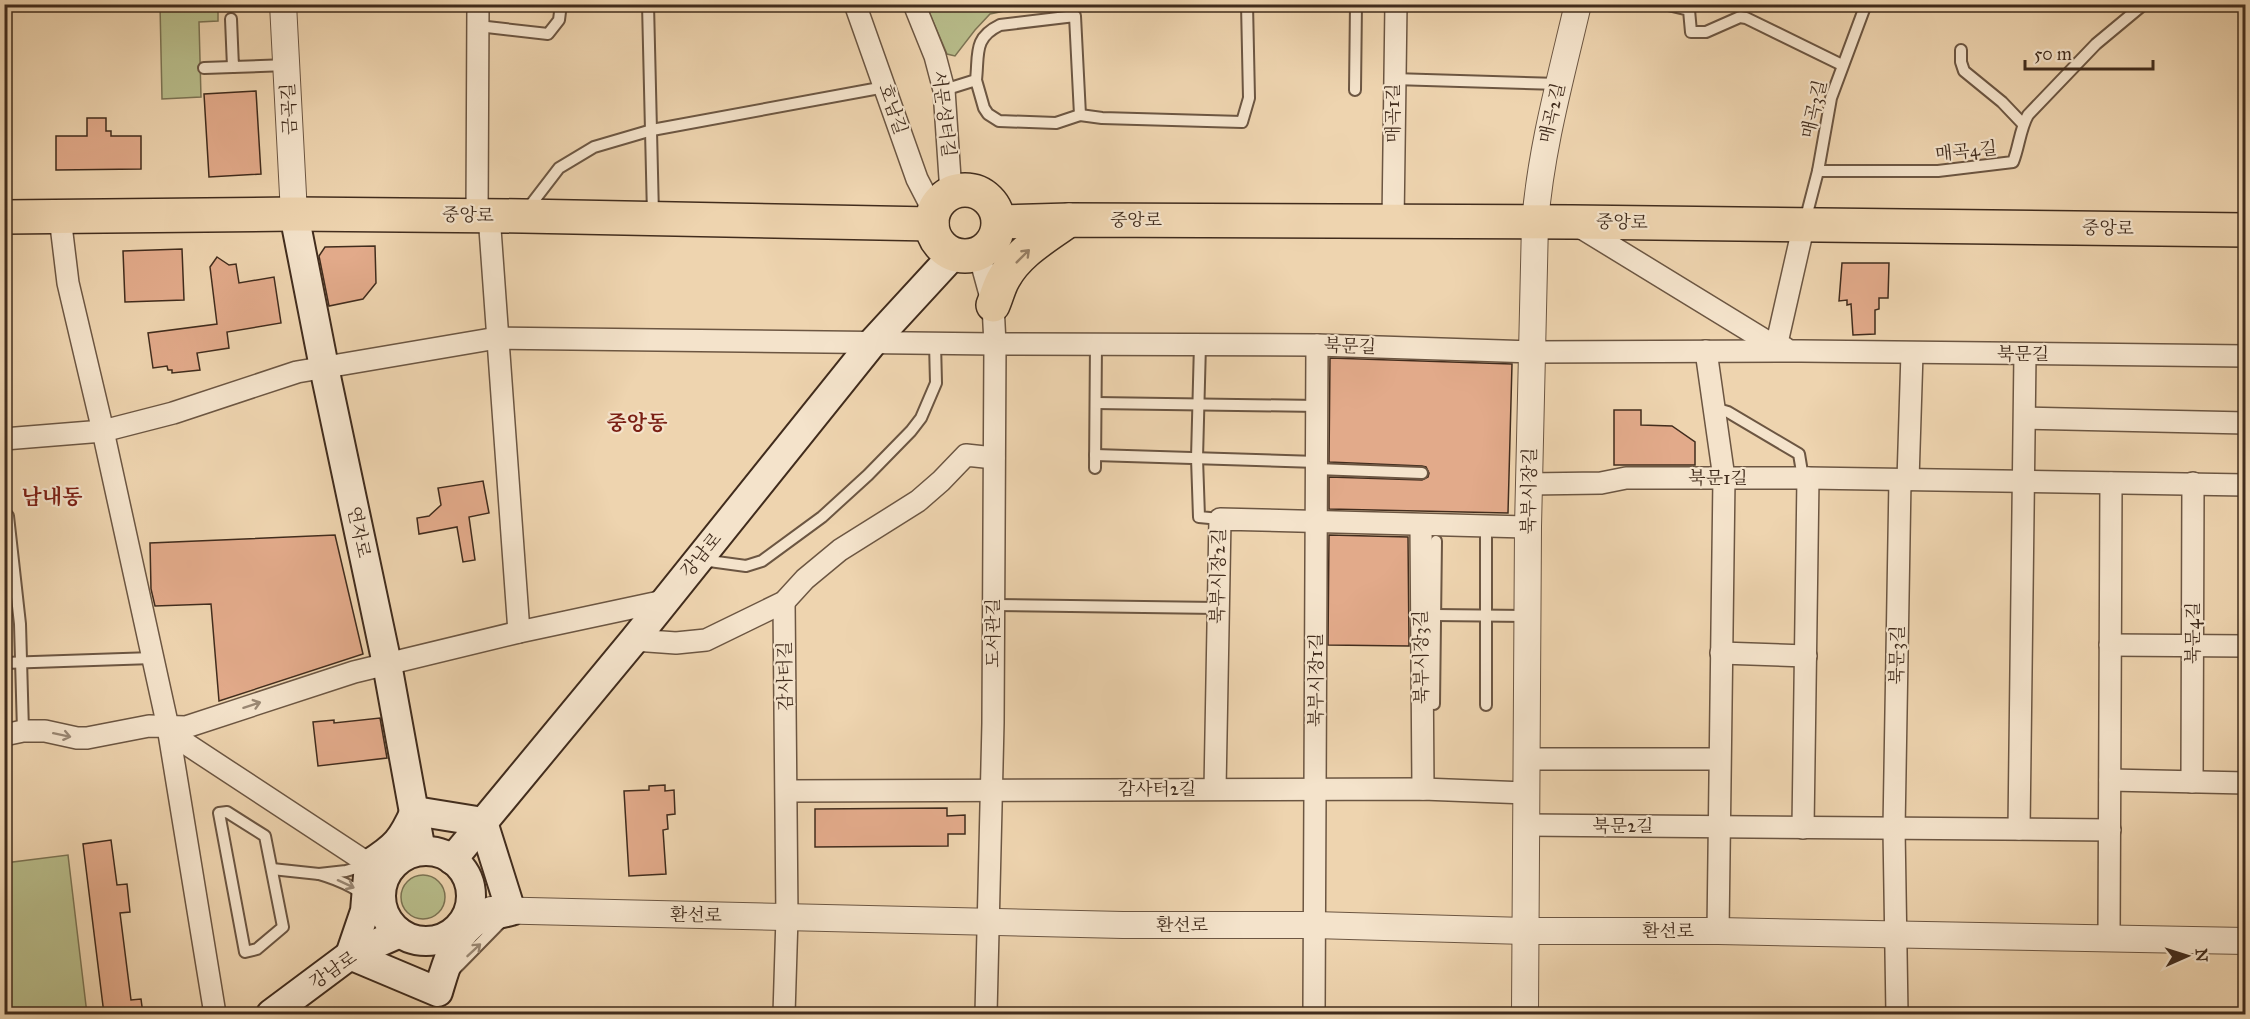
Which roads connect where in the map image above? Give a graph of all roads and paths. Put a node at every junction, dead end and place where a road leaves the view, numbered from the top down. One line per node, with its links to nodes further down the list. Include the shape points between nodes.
1 (284, 4): 20 (street, 금곡길)
2 (467, 4): 18 (street)
3 (478, 4): 18 (street)
4 (561, 4): 18 (lane, via 559,20 548,34)
5 (648, 4): 32 (lane)
6 (855, 4): 27 (street, 호남길)
7 (914, 4): 28 (street, 서문성터길)
8 (1072, 4): 16 (lane)
9 (1247, 4): 30 (lane, via 1249,98 1242,122)
10 (1356, 4): 29 (lane)
11 (1396, 4): 24 (street, 매곡1길)
12 (1578, 4): 26 (street, 매곡2길)
13 (1664, 4): 21 (lane, via 1689,10 1691,32 1706,32 1746,18)
14 (1866, 4): 21 (lane, 매곡3길)
15 (2144, 4): 31 (lane, 매곡4길, via 2096,44)
16 (1075, 16): 25 (lane, via 999,25 988,30 980,40); 30 (lane)
17 (231, 19): 22 (lane)
18 (478, 26): 36 (street)
19 (1961, 50): 31 (lane, via 1964,71)
20 (287, 65): 22 (lane); 35 (street, 금곡길)
21 (1842, 65): 33 (lane, 매곡3길, via 1831,98)
22 (233, 67): 23 (lane)
23 (204, 68)
24 (1393, 79): 26 (lane); 43 (street, 매곡1길)
25 (976, 80): 28 (lane); 30 (lane, via 984,108 999,121 1056,123)
26 (1559, 84): 45 (street, 매곡2길, via 1539,178)
27 (885, 87): 32 (lane); 34 (street, 호남길, via 917,179)
28 (944, 90): 34 (street, 서문성터길)
29 (1355, 90)
30 (1080, 115)
31 (2023, 124): 33 (lane, 매곡4길, via 2013,162 1938,171)
32 (651, 130): 37 (lane, via 594,147 559,168); 40 (lane)
33 (1818, 171): 46 (lane, 매곡3길)
34 (939, 210): 40 (main road, 중앙로); 42 (main road, via 964,190 977,192 996,209); 48 (main road, via 935,237 942,248)
35 (294, 213): 36 (main road, 중앙로); 39 (main road, 중앙로); 64 (main road, 연자로)
36 (483, 215): 37 (main road, 중앙로); 50 (street)
37 (523, 216): 40 (main road, 중앙로)
38 (4, 217): 39 (main road, 중앙로)
39 (60, 217): 71 (street, via 69,283)
40 (653, 218)
41 (1069, 220): 42 (main road, 중앙로); 43 (main road, 중앙로); 49 (main road, one-way to 41, via 1004,278 1026,251)
42 (999, 222): 48 (main road, via 990,246)
43 (1393, 222): 45 (main road, 중앙로)
44 (1572, 222): 45 (main road, 중앙로); 46 (main road, 중앙로); 57 (street, 북문길)
45 (1535, 223): 60 (street, 북부시장길)
46 (1804, 224): 47 (main road, 중앙로); 57 (street)
47 (2246, 230)
48 (966, 254): 49 (street, 도서관길); 51 (main road, 강남로)
49 (993, 305): 54 (street, 도서관길)
50 (497, 338): 51 (street, 북문길); 64 (street, 북문길); 102 (street)
51 (873, 342): 53 (street, 북문길); 94 (main road, 강남로)
52 (1096, 343): 54 (street, 북문길); 55 (street, 북문길); 65 (lane)
53 (935, 344): 54 (street, 북문길); 94 (lane, via 936,383 921,418 822,517 762,561 746,566)
54 (995, 344): 74 (street, 도서관길)
55 (1200, 344): 56 (street, 북문길); 66 (lane, 북부시장2길)
56 (1317, 345): 60 (street, 북문길); 67 (street, 북부시장1길)
57 (1776, 347): 59 (street, 북문길)
58 (1706, 351): 59 (street, 북문길); 60 (street, 북문길); 68 (street)
59 (1801, 351): 61 (street, 북문길)
60 (1533, 352): 85 (street, 북부시장길)
61 (1912, 353): 62 (street, 북문길); 81 (street)
62 (2025, 354): 63 (street, 북문길); 69 (street)
63 (2246, 356)
64 (324, 367): 71 (street, 북문길); 112 (main road, 연자로)
65 (1096, 403): 66 (lane); 73 (lane)
66 (1200, 404): 67 (lane); 75 (lane, 북부시장2길)
67 (1318, 406): 76 (street, 북부시장1길)
68 (1714, 408): 79 (street); 80 (lane, via 1728,412 1799,454)
69 (2025, 418): 70 (street); 82 (street)
70 (2246, 423)
71 (103, 430): 72 (street, 북문길); 109 (street)
72 (4, 439)
73 (1095, 455): 75 (lane); 77 (lane)
74 (994, 458): 96 (street, via 966,455 918,501 840,550); 97 (street, 도서관길)
75 (1197, 458): 76 (lane); 88 (lane, 북부시장2길, via 1199,517)
76 (1317, 465): 78 (lane); 89 (street, 북부시장1길)
77 (1095, 468)
78 (1422, 473)
79 (1724, 478): 80 (street, 북문1길); 85 (street, 북문1길, via 1626,478 1601,483); 107 (street)
80 (1806, 478): 81 (street, 북문1길); 108 (street)
81 (1904, 480): 82 (street, 북문1길); 133 (street, 북문3길)
82 (2024, 482): 83 (street, 북문1길); 134 (street)
83 (2111, 483): 84 (street, 북문1길); 104 (street)
84 (2193, 483): 86 (street, 북문1길); 105 (street, 북문4길)
85 (1529, 484): 92 (street, 북부시장길)
86 (2246, 485)
87 (4, 512): 111 (lane)
88 (1220, 519): 89 (street); 98 (street, 북부시장2길)
89 (1317, 522): 90 (street); 125 (street, 북부시장1길)
90 (1421, 525): 91 (street); 124 (street, 북부시장3길)
91 (1486, 526): 92 (street); 100 (lane)
92 (1528, 527): 101 (street, 북부시장길)
93 (1436, 541): 99 (lane)
94 (698, 560): 95 (main road, 강남로)
95 (664, 601): 102 (street); 103 (main road, 강남로)
96 (784, 602): 103 (street, via 706,640); 126 (street, 감사터길)
97 (993, 604): 98 (lane); 122 (street, 도서관길)
98 (1217, 608): 123 (street, 북부시장2길)
99 (1435, 615): 100 (lane); 113 (lane)
100 (1486, 615): 101 (lane); 114 (lane)
101 (1528, 616): 117 (street, 북부시장길)
102 (519, 632): 112 (street)
103 (634, 640): 129 (main road, 강남로)
104 (2110, 645): 105 (street); 119 (street)
105 (2193, 646): 106 (street); 120 (street, 북문4길)
106 (2246, 646)
107 (1721, 653): 108 (street); 118 (street)
108 (1806, 656): 132 (street)
109 (153, 658): 111 (lane); 115 (street)
110 (4, 663): 111 (lane)
111 (22, 663): 116 (lane)
112 (387, 664): 115 (street, one-way to 112, via 186,727); 128 (main road, 연자로)
113 (1434, 704)
114 (1486, 705)
115 (168, 727): 116 (street, one-way to 115, via 45,731 87,738 149,726); 140 (street); 155 (street)
116 (14, 733)
117 (1527, 759): 118 (street); 127 (street, 북부시장길)
118 (1719, 759): 131 (street)
119 (2110, 780): 120 (street); 135 (street)
120 (2192, 782): 121 (street)
121 (2246, 783)
122 (991, 789): 123 (street, 감사터2길); 126 (street, 감사터2길); 144 (street, 도서관길)
123 (1215, 789): 125 (street, 감사터2길)
124 (1423, 789): 125 (street, 감사터2길); 127 (street, 감사터2길)
125 (1315, 790): 145 (street, 북부시장1길)
126 (787, 791): 143 (street, 감사터길)
127 (1527, 793): 130 (street, 북부시장길)
128 (415, 811): 129 (main road); 136 (main road, 연자로); 140 (main road)
129 (483, 822): 137 (main road, 강남로); 142 (main road)
130 (1527, 825): 131 (street, 북문2길); 146 (street, 북부시장길)
131 (1720, 826): 132 (street, 북문2길); 147 (street)
132 (1803, 828): 133 (street, 북문2길)
133 (1894, 829): 134 (street); 149 (street, 북문3길)
134 (2019, 829): 135 (street)
135 (2110, 830): 150 (street)
136 (421, 851): 137 (main road, via 432,851); 140 (main road, via 399,860)
137 (452, 860): 141 (main road, via 468,882)
138 (272, 869): 138 (lane, via 265,836 227,812 219,813 244,952 256,949 283,927); 139 (lane)
139 (319, 874): 140 (lane, one-way to 140); 140 (lane, via 346,871)
140 (375, 887): 148 (main road, via 390,924); 153 (main road)
141 (468, 910): 142 (street, 환선로); 151 (main road, via 452,933)
142 (511, 910): 143 (street, 환선로); 154 (main road, one-way to 142, via 449,958 459,939 472,924)
143 (787, 917): 144 (street, 환선로); 157 (street, 감사터길)
144 (989, 922): 145 (street, 환선로); 158 (street, 도서관길)
145 (1314, 925): 146 (street, 환선로); 159 (street, 북부시장1길)
146 (1525, 931): 147 (street, 환선로); 160 (street, 북부시장길)
147 (1718, 931): 149 (street, 환선로)
148 (400, 933): 151 (main road, via 412,939); 153 (main road, 강남로)
149 (1895, 935): 150 (street, 환선로); 161 (street)
150 (2109, 938): 152 (street, 환선로)
151 (439, 939): 154 (main road)
152 (2246, 941)
153 (350, 955): 154 (main road); 156 (main road, 강남로)
154 (438, 1003)
155 (215, 1014)
156 (271, 1014)
157 (784, 1014)
158 (986, 1014)
159 (1314, 1014)
160 (1524, 1014)
161 (1897, 1014)

